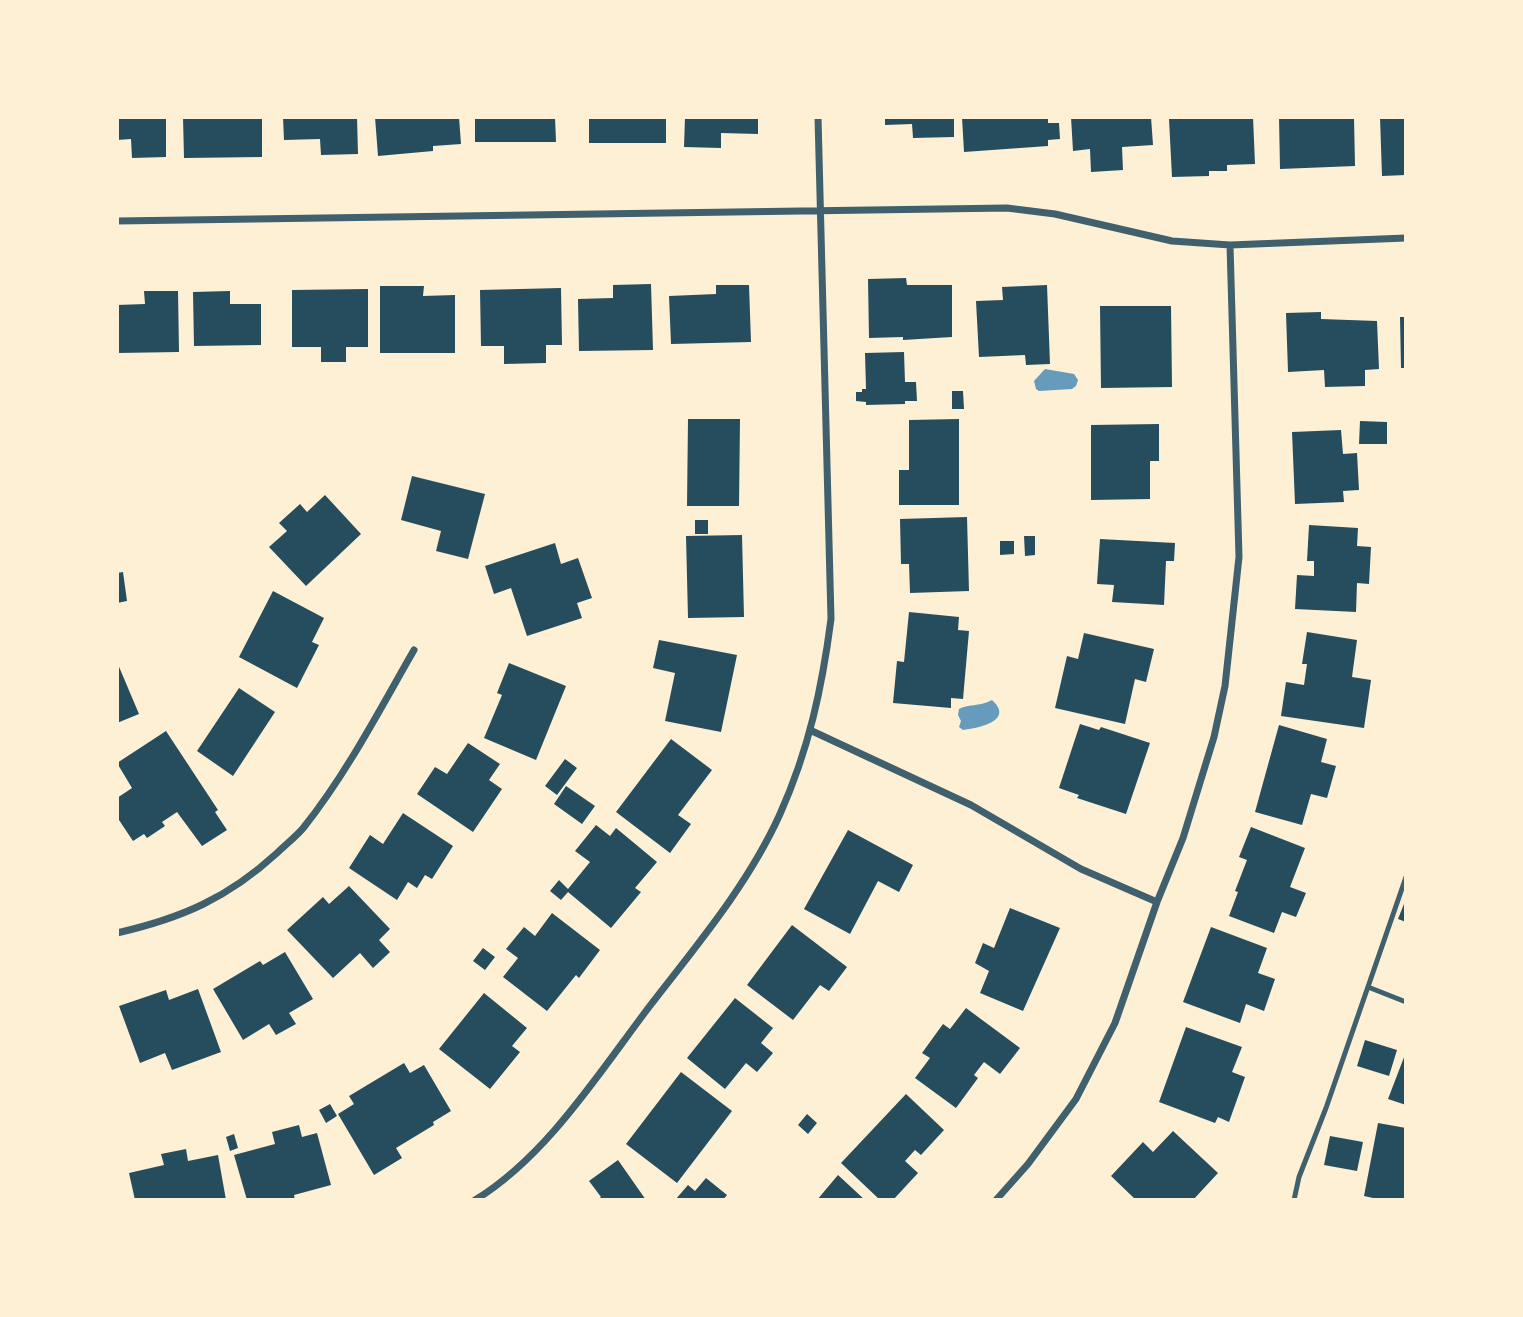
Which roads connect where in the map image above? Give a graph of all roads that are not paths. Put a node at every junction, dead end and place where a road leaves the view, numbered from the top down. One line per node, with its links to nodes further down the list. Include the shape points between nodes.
1 (818, 117): 2 (street)
2 (819, 212): 3 (street); 5 (street, via 1007,208 1055,214 1172,241); 7 (street, via 831,619)
3 (117, 221)
4 (1406, 238): 5 (street)
5 (1230, 245): 9 (street, via 1239,557 1225,686 1183,838)
6 (414, 650): 10 (street, via 303,828 250,877 196,909)
7 (812, 730): 9 (street, via 971,805 1081,869); 13 (street, via 780,814 752,867 715,921 570,1111)
8 (1406, 877): 11 (lane)
9 (1157, 902): 15 (street, via 1115,1023 1076,1099)
10 (117, 933)
11 (1368, 987): 12 (lane); 16 (lane)
12 (1406, 1002)
13 (486, 1197): 14 (street)
14 (475, 1200)
15 (996, 1200)
16 (1294, 1200)

